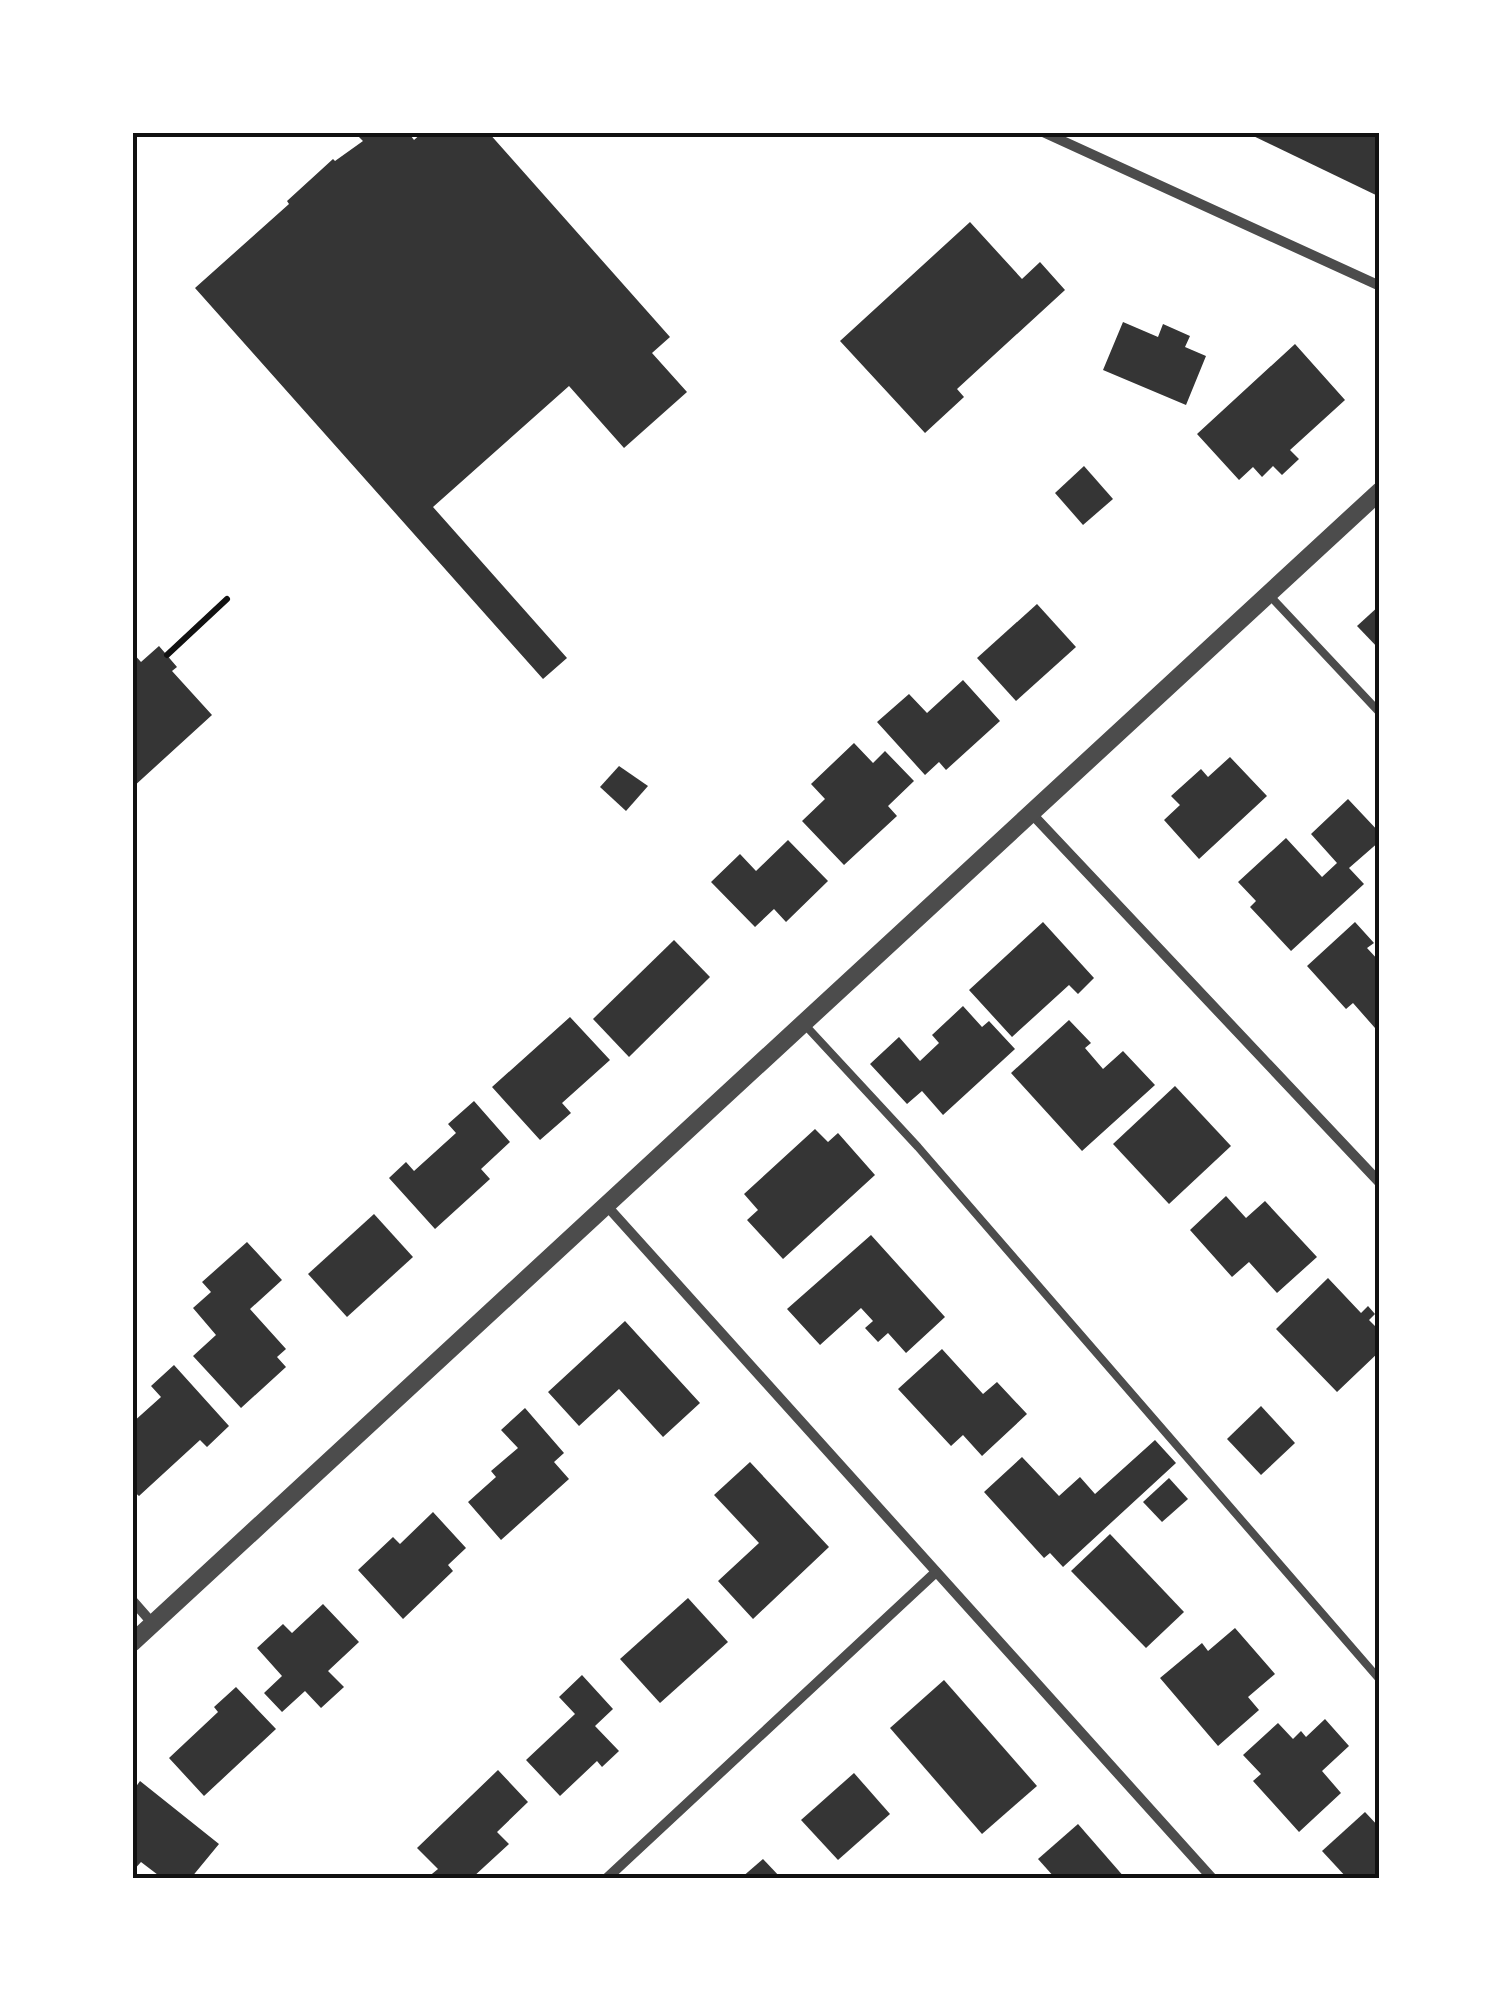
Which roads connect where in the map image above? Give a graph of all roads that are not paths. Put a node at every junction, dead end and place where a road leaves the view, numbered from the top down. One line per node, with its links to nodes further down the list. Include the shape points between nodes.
1 (1042, 132): 2 (street)
2 (1380, 286)
3 (1380, 491): 4 (street)
4 (1268, 593): 5 (lane); 6 (street)
5 (1380, 713)
6 (1031, 813): 7 (street); 8 (street)
7 (802, 1022): 9 (street); 14 (lane)
8 (1380, 1183)
9 (605, 1204): 10 (street); 12 (street)
10 (936, 1572): 15 (street); 16 (street)
11 (132, 1600): 12 (street)
12 (154, 1624): 13 (street)
13 (132, 1643)
14 (1380, 1680)
15 (607, 1878)
16 (1212, 1878)

